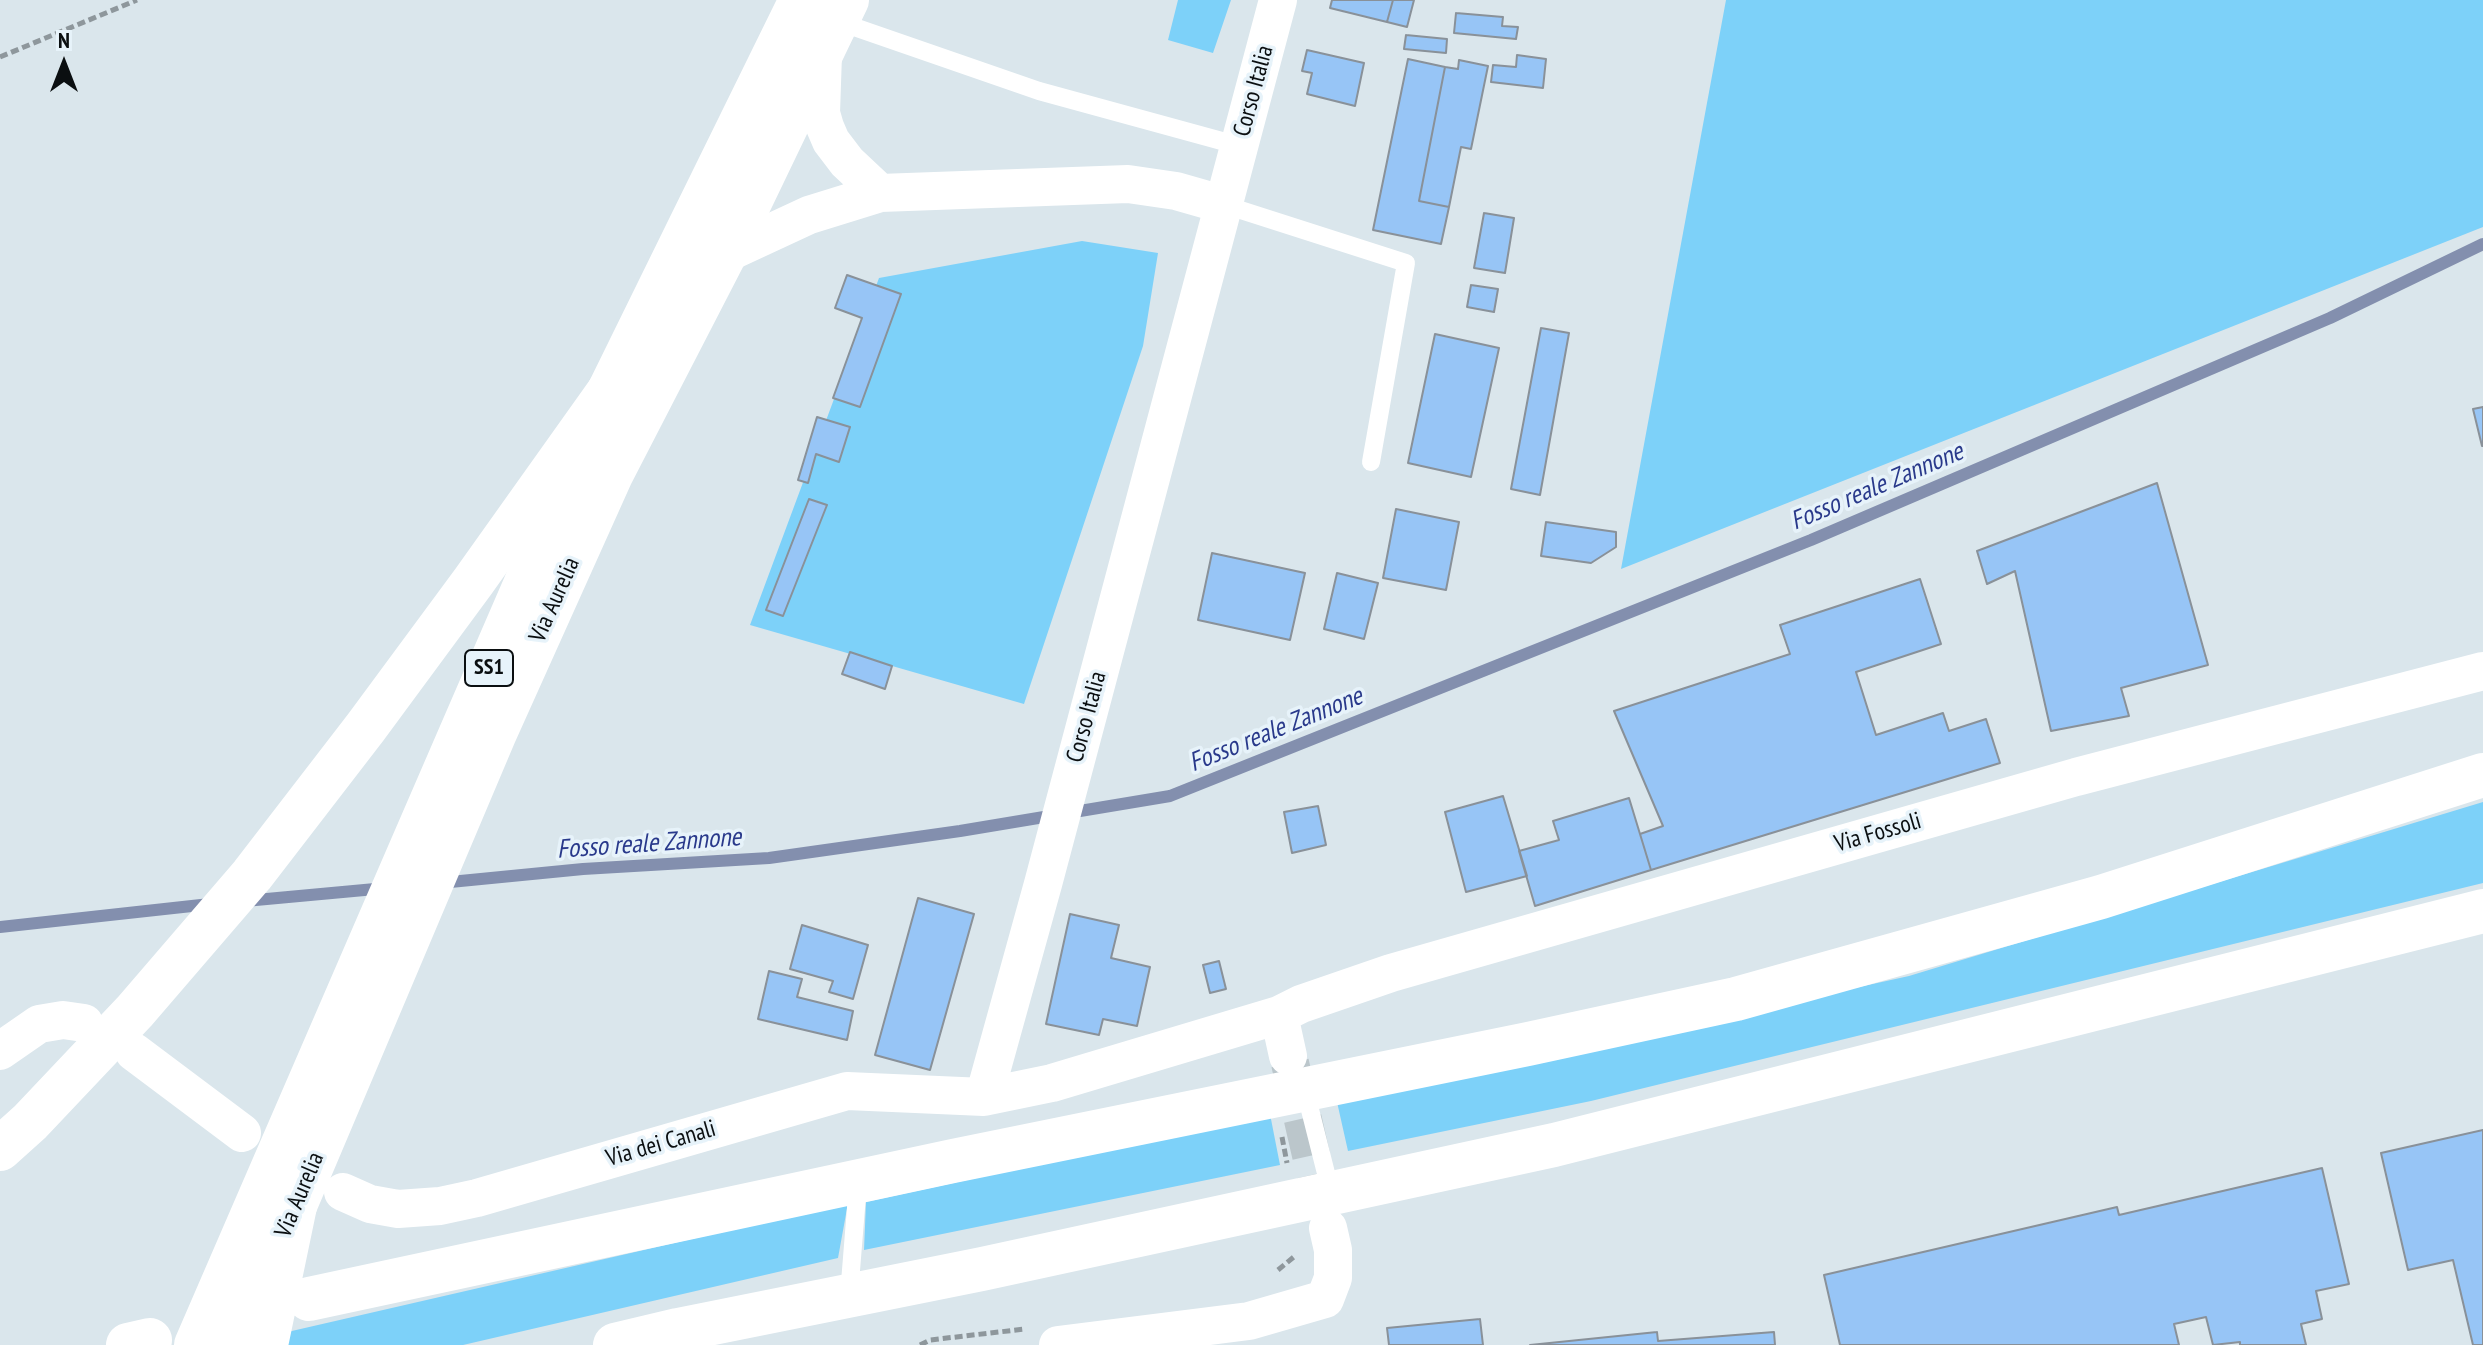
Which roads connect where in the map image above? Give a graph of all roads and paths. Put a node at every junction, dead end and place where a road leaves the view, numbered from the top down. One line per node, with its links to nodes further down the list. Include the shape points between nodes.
1 (137, 0): 7 (path)
2 (775, 0): 8 (lane, via 1039,91)
3 (801, 0): 12 (main road, Via Aurelia / SS1)
4 (847, 0): 6 (main road, Via Aurelia / SS1)
5 (1278, 0): 8 (street, Corso Italia)
6 (823, 52): 9 (street, via 821,113 831,141); 11 (main road, Via Aurelia / SS1)
7 (0, 57)
8 (1240, 146): 10 (street, Corso Italia)
9 (880, 193): 10 (street, via 1128,184); 11 (street, via 809,215)
10 (1225, 205): 13 (lane, via 1406,263); 22 (street, Corso Italia)
11 (725, 254): 29 (main road, Via Aurelia / SS1, via 611,475 501,718)
12 (609, 391): 25 (main road, via 252,875 135,1011); 35 (main road, Via Aurelia / SS1)
13 (1371, 462)
14 (2483, 671): 17 (street, Via Fossoli, via 2046,785 1391,973)
15 (2483, 775): 21 (main road, via 2101,897 1736,999 1528,1044)
16 (2483, 911): 30 (main road, via 1554,1145)
17 (1279, 1015): 21 (street); 22 (street, via 1052,1083)
18 (84, 1023): 19 (street, via 39,1024)
19 (0, 1051)
20 (134, 1052): 24 (street)
21 (1297, 1073): 27 (main road); 30 (lane)
22 (984, 1097): 28 (street, Via dei Canali, via 847,1091 440,1206 398,1209)
23 (1280, 1125): 26 (path)
24 (242, 1133)
25 (15, 1136)
26 (1288, 1171)
27 (858, 1182): 32 (lane); 33 (main road)
28 (343, 1192)
29 (295, 1206): 36 (main road, Via Aurelia / SS1); 37 (main road)
30 (1320, 1223): 31 (path, via 1288,1263); 32 (main road, via 982,1269); 34 (street, via 1333,1250 1333,1278 1325,1299 1249,1321)
31 (1266, 1278)
32 (849, 1295): 38 (main road)
33 (309, 1299)
34 (1044, 1337): 39 (path, via 930,1340)
35 (196, 1345)
36 (236, 1345)
37 (266, 1345)
38 (615, 1345)
39 (920, 1345)

